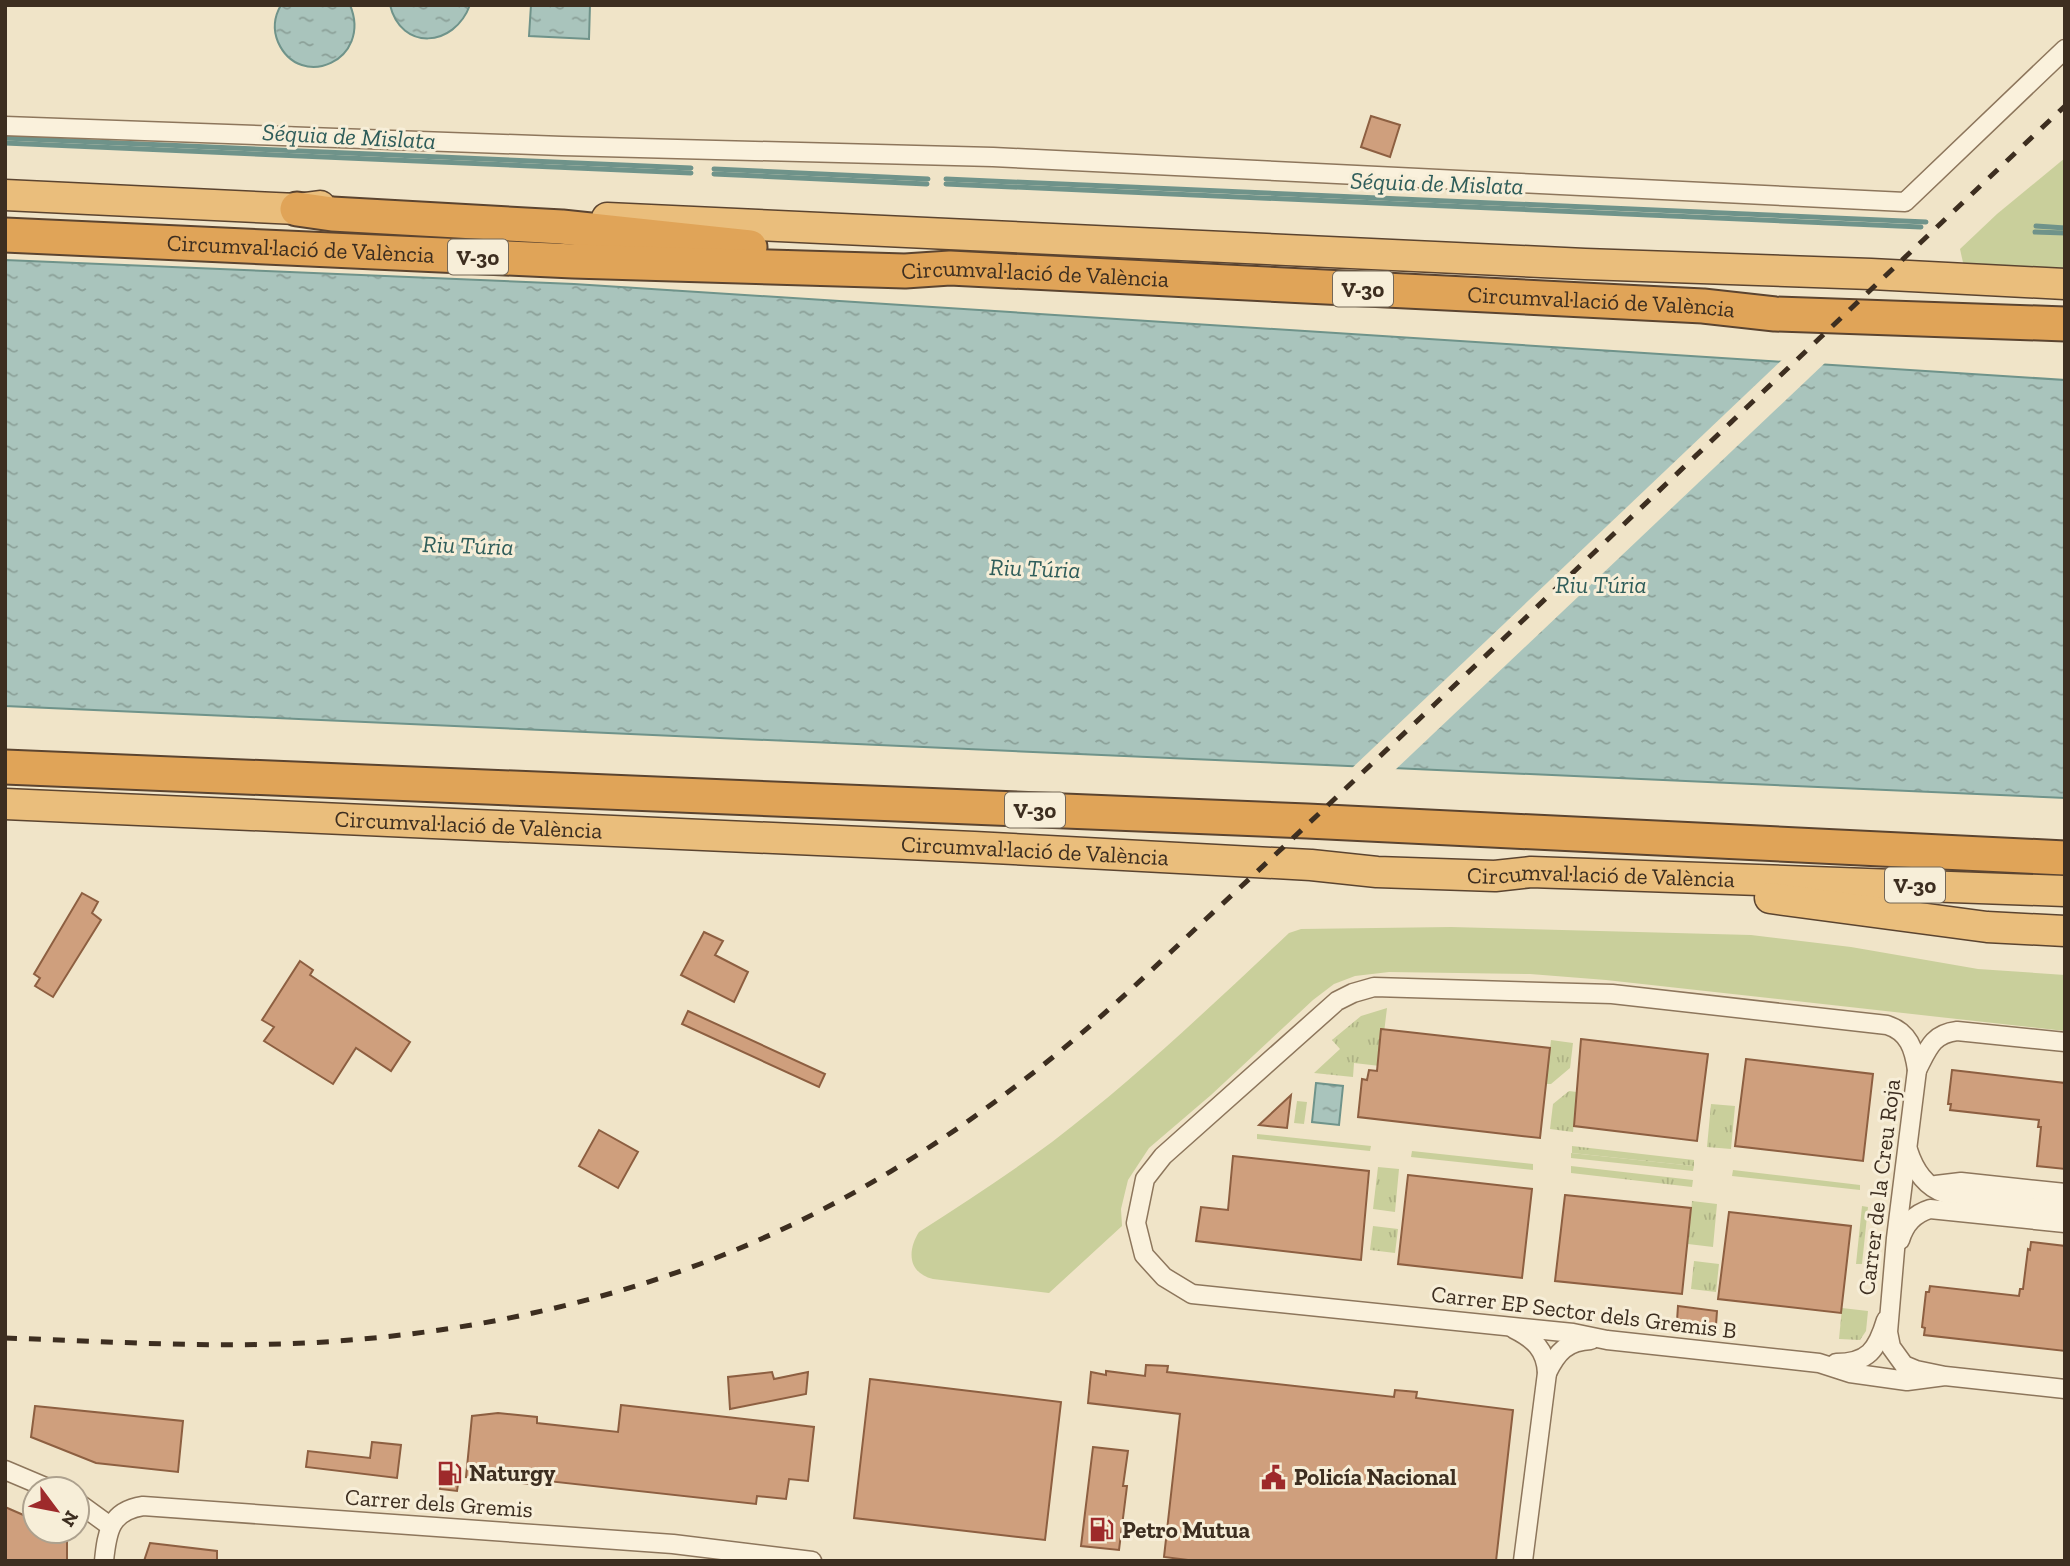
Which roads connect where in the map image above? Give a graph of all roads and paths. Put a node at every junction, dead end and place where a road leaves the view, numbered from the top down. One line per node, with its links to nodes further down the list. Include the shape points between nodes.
1 (2065, 49): 2 (street, via 1905,202 1006,157)
2 (5, 126)
3 (5, 195): 4 (highway, Circumval·lació de València / V-30)
4 (297, 209): 6 (highway, via 903,257); 7 (highway, Circumval·lació de València / V-30, via 347,206)
5 (5, 235): 6 (highway, Circumval·lació de València / V-30, via 587,261 905,271)
6 (950, 268): 8 (highway, Circumval·lació de València / V-30, via 1703,306 1775,314)
7 (2065, 285)
8 (2065, 324)
9 (5, 767): 11 (highway, Circumval·lació de València / V-30, via 1293,820)
10 (5, 804): 12 (highway, Circumval·lació de València / V-30, via 974,847)
11 (2065, 858)
12 (1495, 876): 13 (highway, Circumval·lació de València / V-30, via 1531,872); 14 (highway, via 1531,887 1776,899 1987,927)
13 (2065, 891)
14 (2065, 931)
15 (2065, 1042): 16 (street, via 1947,1032 1930,1045)
16 (1917, 1070): 17 (street, Carrer de la Creu Roja); 24 (street, Carrer EP Sector dels Gremis B, via 1914,1048 1905,1035 1887,1025 1612,994 1374,987 1338,1001 1163,1156 1144,1179 1136,1223 1144,1255 1164,1277 1192,1294)
17 (1908, 1150): 18 (street); 22 (street, Carrer de la Creu Roja)
18 (1924, 1180): 19 (street, via 1936,1185 1961,1182); 20 (street, via 1944,1193)
19 (2065, 1193)
20 (2065, 1207)
21 (2065, 1223): 22 (street, via 1930,1209 1911,1219)
22 (1895, 1256): 23 (street, Carrer de la Creu Roja)
23 (1889, 1310): 26 (street, Carrer de la Creu Roja, via 1881,1338 1866,1357 1858,1362); 28 (street, Carrer de la Creu Roja, via 1888,1332 1896,1357 1916,1370)
24 (1511, 1327): 25 (street, Carrer EP Sector dels Gremis B); 27 (street, via 1537,1343)
25 (1607, 1340): 26 (street, Carrer EP Sector dels Gremis B); 27 (street, via 1568,1345)
26 (1819, 1363): 28 (street, Carrer EP Sector dels Gremis B, via 1850,1373 1907,1381)
27 (1548, 1373): 35 (street)
28 (1945, 1376): 29 (street, Carrer EP Sector dels Gremis B)
29 (2065, 1389)
30 (91, 1512): 31 (street)
31 (110, 1526): 32 (street, Carrer dels Gremis, via 129,1508 143,1506); 33 (street)
32 (671, 1553): 34 (street, Carrer dels Gremis)
33 (104, 1561)
34 (812, 1561)
35 (1523, 1561)

